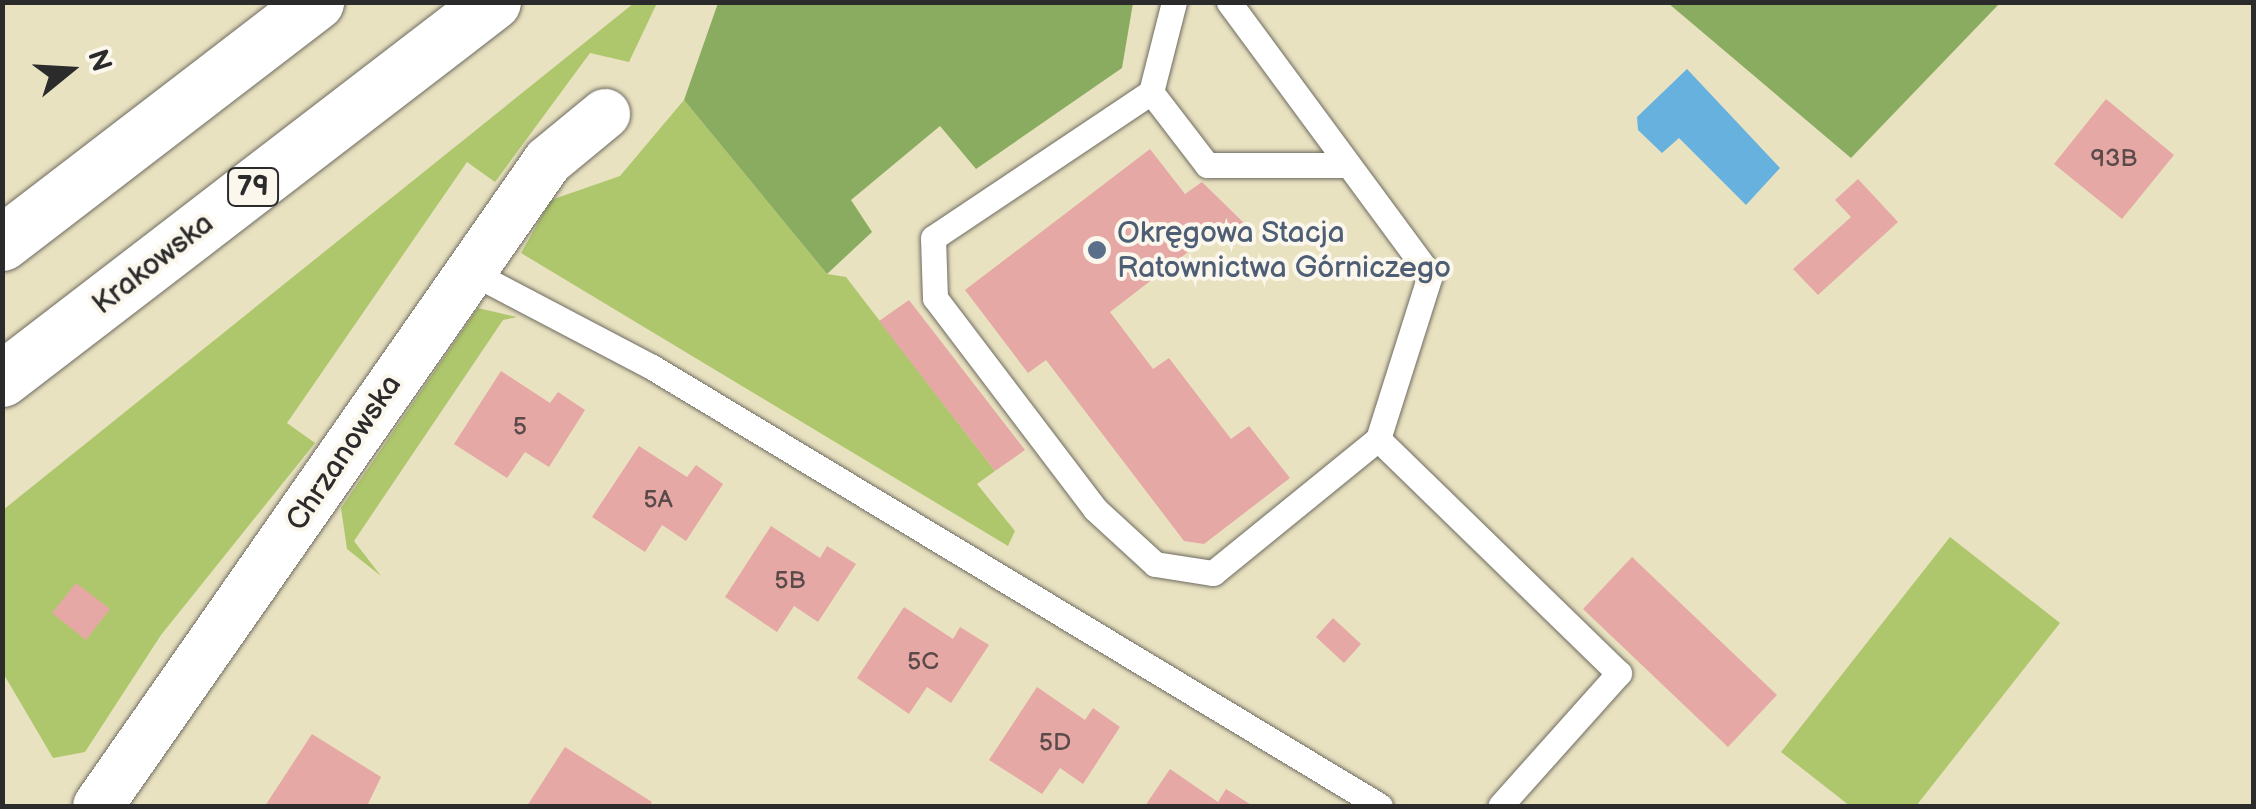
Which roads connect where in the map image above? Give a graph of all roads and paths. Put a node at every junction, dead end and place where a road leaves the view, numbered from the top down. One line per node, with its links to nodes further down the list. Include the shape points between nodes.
1 (316, 2): 8 (main road)
2 (493, 2): 10 (main road, Krakowska / 79)
3 (1174, 2): 5 (lane)
4 (1228, 2): 7 (lane)
5 (1151, 92): 7 (lane, via 1207,165); 11 (lane, via 933,238 935,298 1095,508 1155,564 1214,573)
6 (605, 114): 9 (street, Chrzanowska, via 548,160)
7 (1346, 165): 11 (lane, via 1430,274)
8 (2, 243)
9 (469, 271): 12 (street, Chrzanowska); 13 (lane, via 652,367)
10 (2, 379)
11 (1378, 439): 14 (lane, via 1618,672)
12 (98, 806)
13 (1380, 806)
14 (1500, 806)

